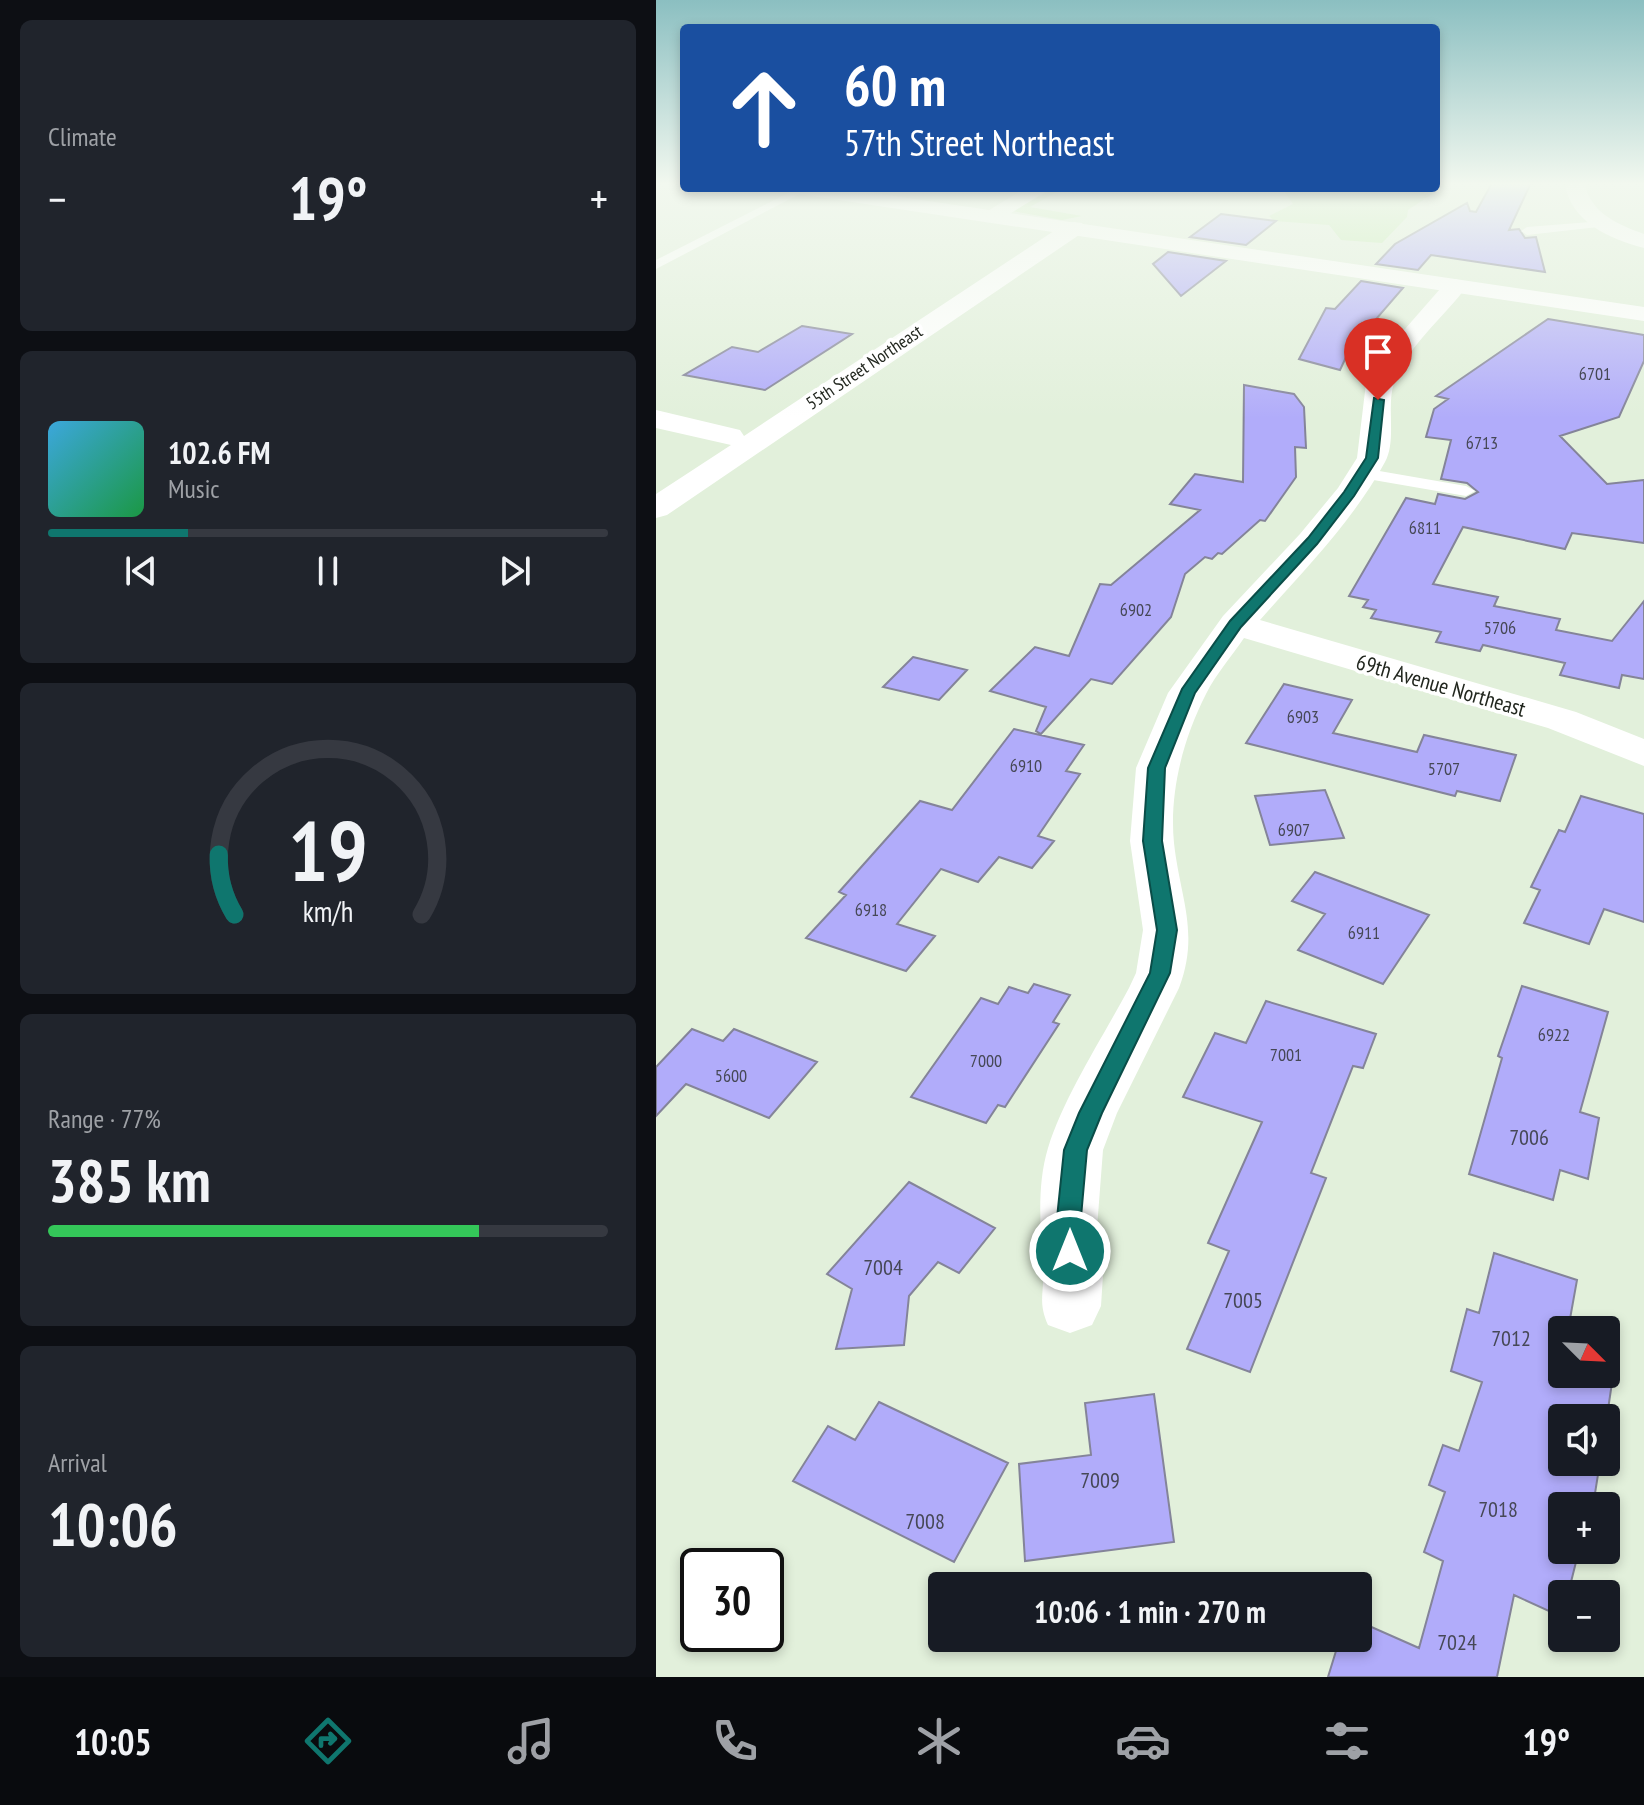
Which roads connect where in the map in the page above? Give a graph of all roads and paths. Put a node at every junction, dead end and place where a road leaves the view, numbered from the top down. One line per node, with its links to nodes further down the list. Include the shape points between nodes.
1 (1024, 261): 9 (street, 55th Street Northeast)
2 (1292, 261): 3 (street)
3 (1455, 286): 4 (street); 7 (street, via 1380,383 1372,458)
4 (1644, 314)
5 (656, 419): 6 (street)
6 (730, 436)
7 (1362, 473): 8 (lane); 10 (street, via 1312,541)
8 (1466, 491)
9 (656, 508)
10 (1236, 624): 11 (street, 69th Avenue Northeast, via 1562,720); 12 (street, via 1187,693 1157,768 1152,841 1167,930 1154,988 1075,1150 1068,1228)
11 (1644, 754)
12 (1070, 1306)

